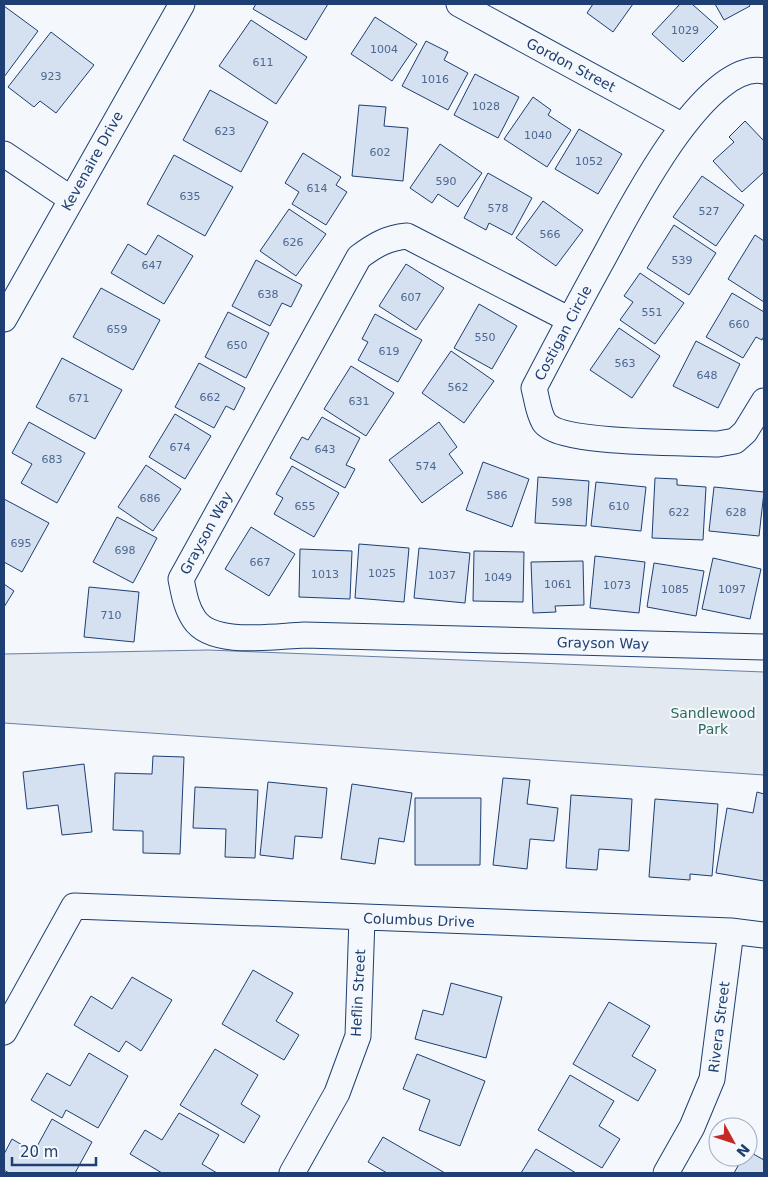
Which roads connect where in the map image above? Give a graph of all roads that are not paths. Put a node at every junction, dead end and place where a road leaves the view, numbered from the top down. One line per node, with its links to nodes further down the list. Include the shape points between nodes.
1 (182, 4): 7 (street, Kevenaire Drive)
2 (459, 4): 3 (street, Gordon Street)
3 (494, 12): 5 (street, Gordon Street)
4 (764, 71): 5 (street, Costigan Circle, via 744,72 722,86)
5 (683, 126): 9 (street, Costigan Circle, via 653,169)
6 (4, 154): 7 (street)
7 (71, 199): 8 (street, Kevenaire Drive)
8 (4, 319)
9 (570, 320): 10 (street, Costigan Circle, via 534,388 544,422 556,431 580,438 718,444 740,437); 11 (street, Grayson Way, via 407,236 391,238 359,257 181,579 185,603 195,621 210,633 230,638 304,635)
10 (764, 401)
11 (764, 647)
12 (362, 918): 13 (street, Columbus Drive); 15 (street, Columbus Drive, via 74,906); 16 (street, Heflin Street, via 358,1036 337,1093)
13 (731, 931): 14 (street, Columbus Drive); 17 (street, Rivera Street, via 712,1079 692,1126)
14 (764, 935)
15 (4, 1032)
16 (292, 1173)
17 (666, 1173)

